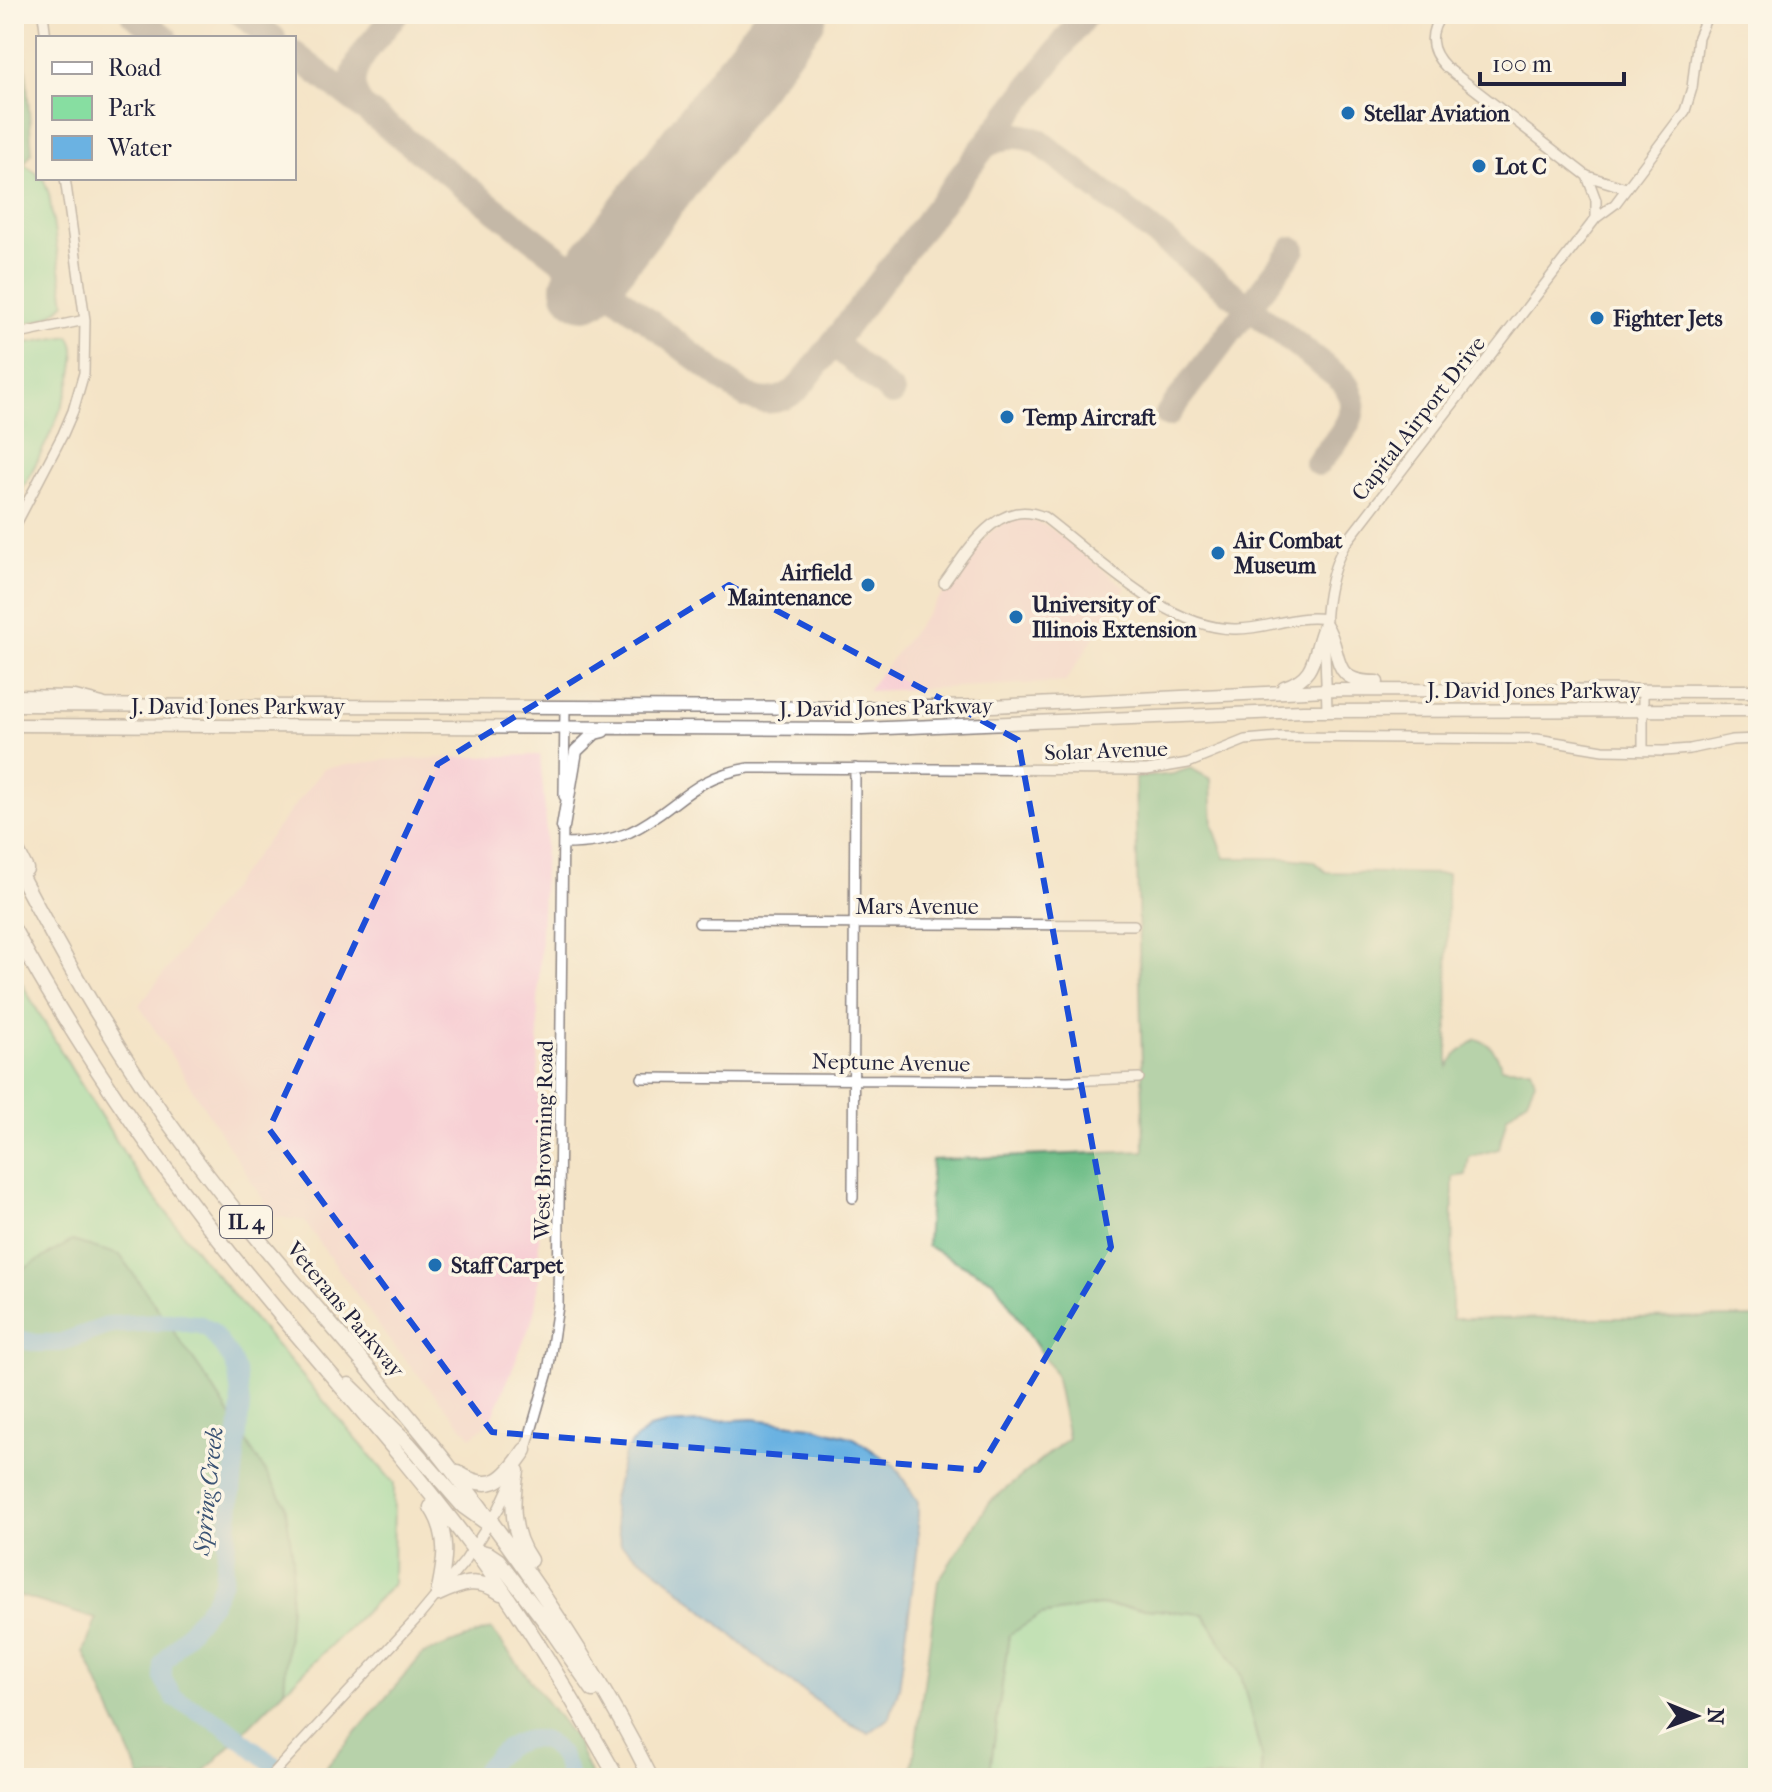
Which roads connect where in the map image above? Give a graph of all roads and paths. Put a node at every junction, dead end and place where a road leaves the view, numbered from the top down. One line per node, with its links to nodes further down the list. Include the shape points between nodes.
1 (43, 14): 4 (street)
2 (1442, 14): 5 (street, via 1431,45 1438,59)
3 (1708, 14): 7 (street, Capital Airport Drive, via 1698,37 1685,111)
4 (46, 36)
5 (1587, 176): 7 (street); 8 (street)
6 (65, 180): 9 (street)
7 (1626, 188): 8 (street, Capital Airport Drive)
8 (1596, 218): 13 (street, Capital Airport Drive, via 1345,544 1331,577)
9 (85, 320): 10 (street); 11 (street, via 84,373 73,411)
10 (14, 335)
11 (14, 528)
12 (944, 583): 13 (street, via 993,523 1009,514 1030,513 1044,517 1167,611 1185,619 1234,629 1303,616)
13 (1326, 622): 14 (street, Capital Airport Drive); 15 (main road, via 1341,671 1353,680 1454,682); 18 (main road, via 1307,675)
14 (1326, 690): 15 (main road, J. David Jones Parkway); 18 (main road, J. David Jones Parkway); 24 (street, Capital Airport Drive)
15 (1486, 690): 17 (main road, J. David Jones Parkway)
16 (1758, 691): 17 (main road, J. David Jones Parkway)
17 (1643, 692): 25 (street)
18 (1267, 693): 22 (main road, J. David Jones Parkway, via 899,708)
19 (14, 697): 21 (highway, via 75,698)
20 (14, 705): 21 (main road, J. David Jones Parkway)
21 (102, 705): 22 (main road, J. David Jones Parkway)
22 (565, 708): 27 (street, West Browning Road)
23 (1758, 710): 25 (main road, J. David Jones Parkway)
24 (1327, 711): 25 (main road, J. David Jones Parkway); 28 (main road, J. David Jones Parkway, via 862,729)
25 (1643, 711): 30 (street)
26 (14, 725): 27 (main road, J. David Jones Parkway)
27 (565, 728): 28 (main road, J. David Jones Parkway); 32 (street, West Browning Road)
28 (612, 728): 32 (main road, via 595,733 576,751)
29 (1758, 739): 30 (street, Solar Avenue)
30 (1643, 751): 31 (street, Solar Avenue, via 1537,739 1281,737 1245,740 1188,763 1147,770)
31 (855, 768): 33 (street, Solar Avenue, via 727,773 694,787 628,833); 38 (street)
32 (563, 827): 33 (street, West Browning Road)
33 (563, 844): 47 (street, West Browning Road, via 558,1306 548,1372)
34 (14, 845): 36 (highway, via 32,880)
35 (14, 863): 36 (highway, Veterans Parkway / IL 4)
36 (33, 900): 48 (highway, Veterans Parkway / IL 4, via 86,995 190,1153)
37 (699, 923): 38 (street, Mars Avenue)
38 (855, 924): 39 (street, Mars Avenue); 43 (street)
39 (1134, 925)
40 (14, 930): 45 (highway, IL 4, via 88,1057 165,1170)
41 (642, 1078): 43 (street, Neptune Avenue)
42 (1139, 1078): 43 (street, Neptune Avenue)
43 (854, 1079): 44 (street)
44 (853, 1198)
45 (319, 1359): 46 (highway, IL 4); 50 (highway, via 365,1399 463,1506)
46 (381, 1433): 51 (highway, IL 4); 52 (highway, via 386,1451 440,1522 445,1555)
47 (525, 1450): 48 (highway, via 503,1477 490,1483 471,1480); 49 (street, West Browning Road)
48 (450, 1467): 50 (highway, Veterans Parkway / IL 4)
49 (517, 1471): 50 (street, West Browning Road); 54 (highway, via 513,1514 518,1541 573,1626)
50 (491, 1522): 51 (street, West Browning Road); 54 (highway, Veterans Parkway / IL 4)
51 (474, 1550): 52 (street, West Browning Road); 53 (highway, IL 4); 55 (highway, via 498,1560 515,1581)
52 (438, 1594): 53 (highway, via 477,1582); 56 (street, West Browning Road)
53 (507, 1597): 57 (highway, IL 4)
54 (576, 1647): 55 (highway, Veterans Parkway / IL 4)
55 (648, 1772)
56 (269, 1778)
57 (617, 1778)

